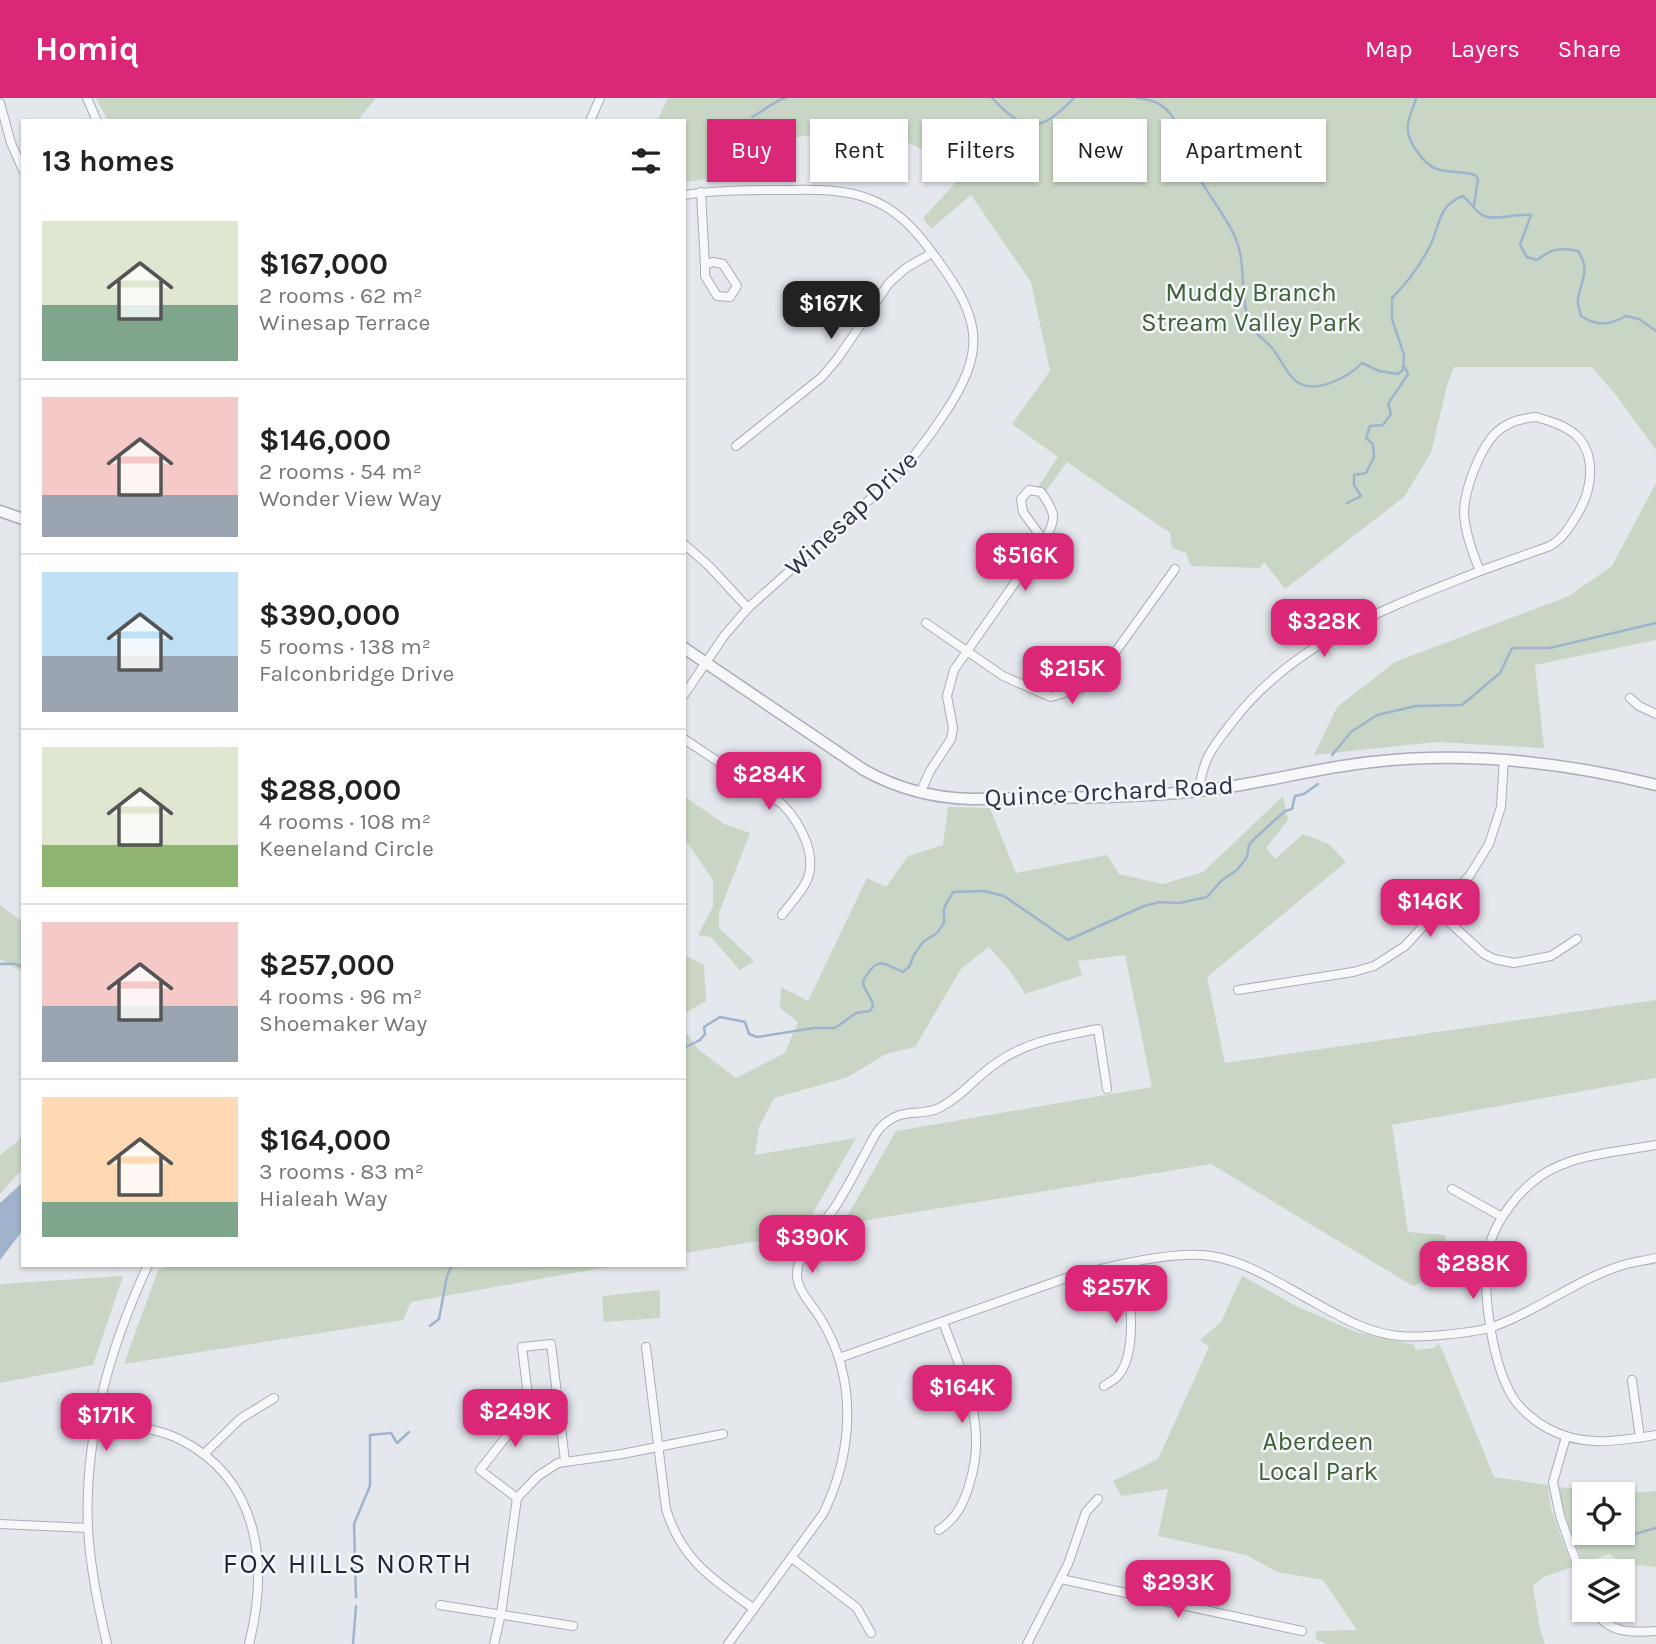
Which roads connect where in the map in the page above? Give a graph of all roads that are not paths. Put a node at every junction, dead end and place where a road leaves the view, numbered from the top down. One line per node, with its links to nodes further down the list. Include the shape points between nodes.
1 (88, 98): 4 (street)
2 (600, 98): 5 (street)
3 (0, 103): 6 (street)
4 (96, 119)
5 (591, 119)
6 (21, 166)
7 (701, 192): 8 (street, Winesap Drive); 9 (street, Winesap Drive, via 819,190 861,195 895,212); 10 (street)
8 (686, 195)
9 (932, 253): 11 (street, via 888,283 822,377); 18 (street, Winesap Drive, via 962,297 974,340 971,366 960,391 897,475)
10 (705, 265): 10 (street, via 705,276 717,296 730,297 737,286 723,264)
11 (736, 446)
12 (0, 511): 13 (street)
13 (21, 518)
14 (1044, 541): 14 (street, via 1053,526 1053,509 1041,492 1029,490 1021,499 1023,512); 21 (street)
15 (686, 546): 18 (street)
16 (1175, 569): 21 (street, via 1101,672 1082,688 1051,697 1003,676)
17 (1480, 571): 17 (street, via 1559,541 1582,506 1591,468 1577,436 1559,424 1536,417 1511,422 1483,447 1468,485 1464,512); 29 (street, via 1357,622 1274,677 1253,696 1210,752)
18 (748, 608): 22 (street, Winesap Drive)
19 (926, 622): 21 (street)
20 (686, 649): 22 (street, Quince Orchard Road)
21 (966, 650): 30 (street, via 948,686 951,739)
22 (706, 662): 23 (street, Winesap Drive); 30 (street, Quince Orchard Road, via 864,770)
23 (686, 692)
24 (1630, 698): 25 (street)
25 (1656, 714)
26 (686, 740): 32 (street, via 782,804 804,832 807,883)
27 (1504, 759): 28 (street, Quince Orchard Road); 29 (street, Quince Orchard Road, via 1371,762); 31 (street, via 1501,807 1489,844 1470,875)
28 (1656, 785)
29 (1199, 791): 30 (street, Quince Orchard Road, via 971,799)
30 (920, 793)
31 (1437, 911): 33 (street, via 1494,959 1514,962 1551,956); 34 (street, via 1405,946 1374,966)
32 (782, 915)
33 (1577, 939)
34 (1238, 989)
35 (1107, 1089): 45 (street, via 1098,1029 1036,1042 998,1061 938,1109 900,1113 879,1129 838,1203 805,1250 797,1274 803,1294 823,1321)
36 (1656, 1145): 38 (street, via 1563,1164 1527,1186)
37 (1452, 1189): 38 (street)
38 (1502, 1217): 43 (street, via 1485,1266)
39 (1656, 1258): 43 (street, via 1619,1266)
40 (1124, 1265): 42 (street, via 1069,1277); 43 (street, via 1183,1255 1210,1256 1257,1271 1373,1331 1420,1336); 47 (street, via 1131,1301 1129,1345 1122,1369)
41 (147, 1267): 51 (street, via 122,1327)
42 (943, 1322): 45 (street); 63 (street, via 972,1401 978,1439 975,1466 957,1516)
43 (1492, 1328): 54 (street, via 1499,1366 1512,1396 1532,1418)
44 (646, 1346): 56 (street)
45 (839, 1358): 64 (street, via 848,1407 843,1463 823,1514)
46 (1632, 1380): 55 (street)
47 (1104, 1386)
48 (274, 1398): 57 (street, via 240,1419)
49 (558, 1411): 50 (street); 50 (street, via 551,1344 522,1347); 58 (street)
50 (530, 1412): 59 (street, via 480,1470)
51 (96, 1420): 57 (street, via 177,1438); 62 (street, via 89,1465)
52 (723, 1434): 56 (street)
53 (1656, 1435): 55 (street)
54 (1566, 1437): 55 (street, via 1600,1443); 65 (street, via 1553,1482)
55 (1640, 1438)
56 (658, 1447): 58 (street); 68 (street, via 666,1509 682,1547 703,1572)
57 (204, 1454): 76 (street, via 242,1497 251,1521 258,1556 258,1602)
58 (565, 1461): 59 (street, via 538,1476)
59 (517, 1498): 69 (street)
60 (1098, 1499): 66 (street, via 1083,1518)
61 (0, 1524): 62 (street)
62 (88, 1528): 75 (street)
63 (939, 1530)
64 (792, 1558): 68 (street); 74 (street, via 857,1608)
65 (1575, 1559)
66 (1061, 1579): 73 (street); 79 (street)
67 (440, 1605): 69 (street)
68 (754, 1609): 78 (street)
69 (500, 1614): 71 (street); 77 (street)
70 (1602, 1622): 72 (street, via 1617,1629)
71 (573, 1626)
72 (1656, 1631)
73 (1302, 1632)
74 (871, 1633)
75 (107, 1644)
76 (249, 1644)
77 (494, 1644)
78 (728, 1644)
79 (1027, 1644)

